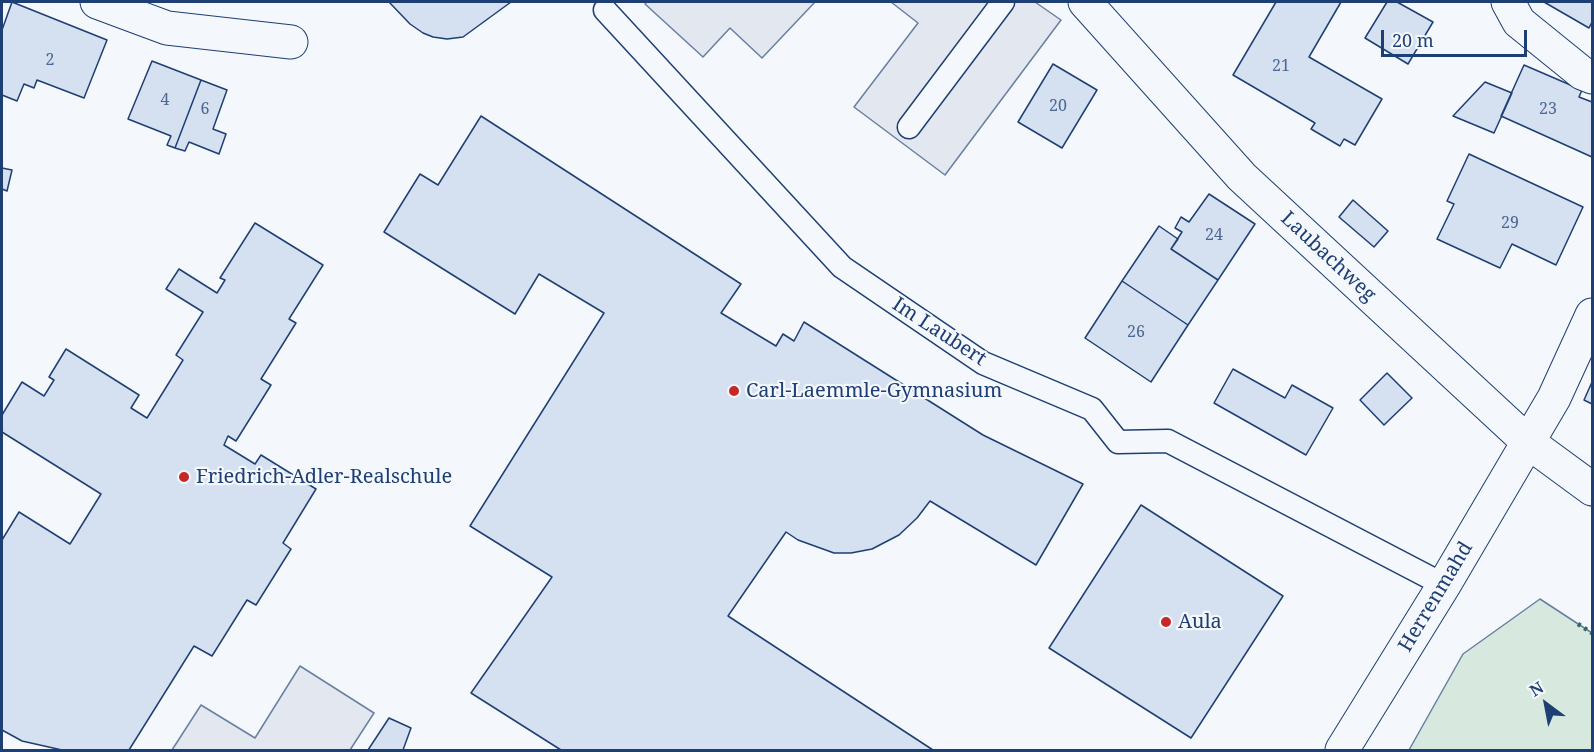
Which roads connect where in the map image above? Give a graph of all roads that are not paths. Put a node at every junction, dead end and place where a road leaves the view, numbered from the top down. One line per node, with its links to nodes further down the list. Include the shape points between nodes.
1 (97, 2): 6 (street, via 167,28)
2 (1003, 2): 8 (lane)
3 (1085, 2): 10 (street, Laubachweg, via 1242,177)
4 (1508, 2): 7 (street, via 1519,22 1582,73)
5 (605, 10): 12 (lane, Im Laubert, via 842,267 983,363 1092,409 1118,442 1168,441)
6 (291, 42)
7 (1593, 77)
8 (909, 127)
9 (1593, 315): 10 (street, Herrenmahd, via 1554,398)
10 (1528, 442): 11 (street, Laubachweg); 12 (street, Herrenmahd)
11 (1593, 489)
12 (1444, 585): 13 (street, Herrenmahd)
13 (1342, 750)

